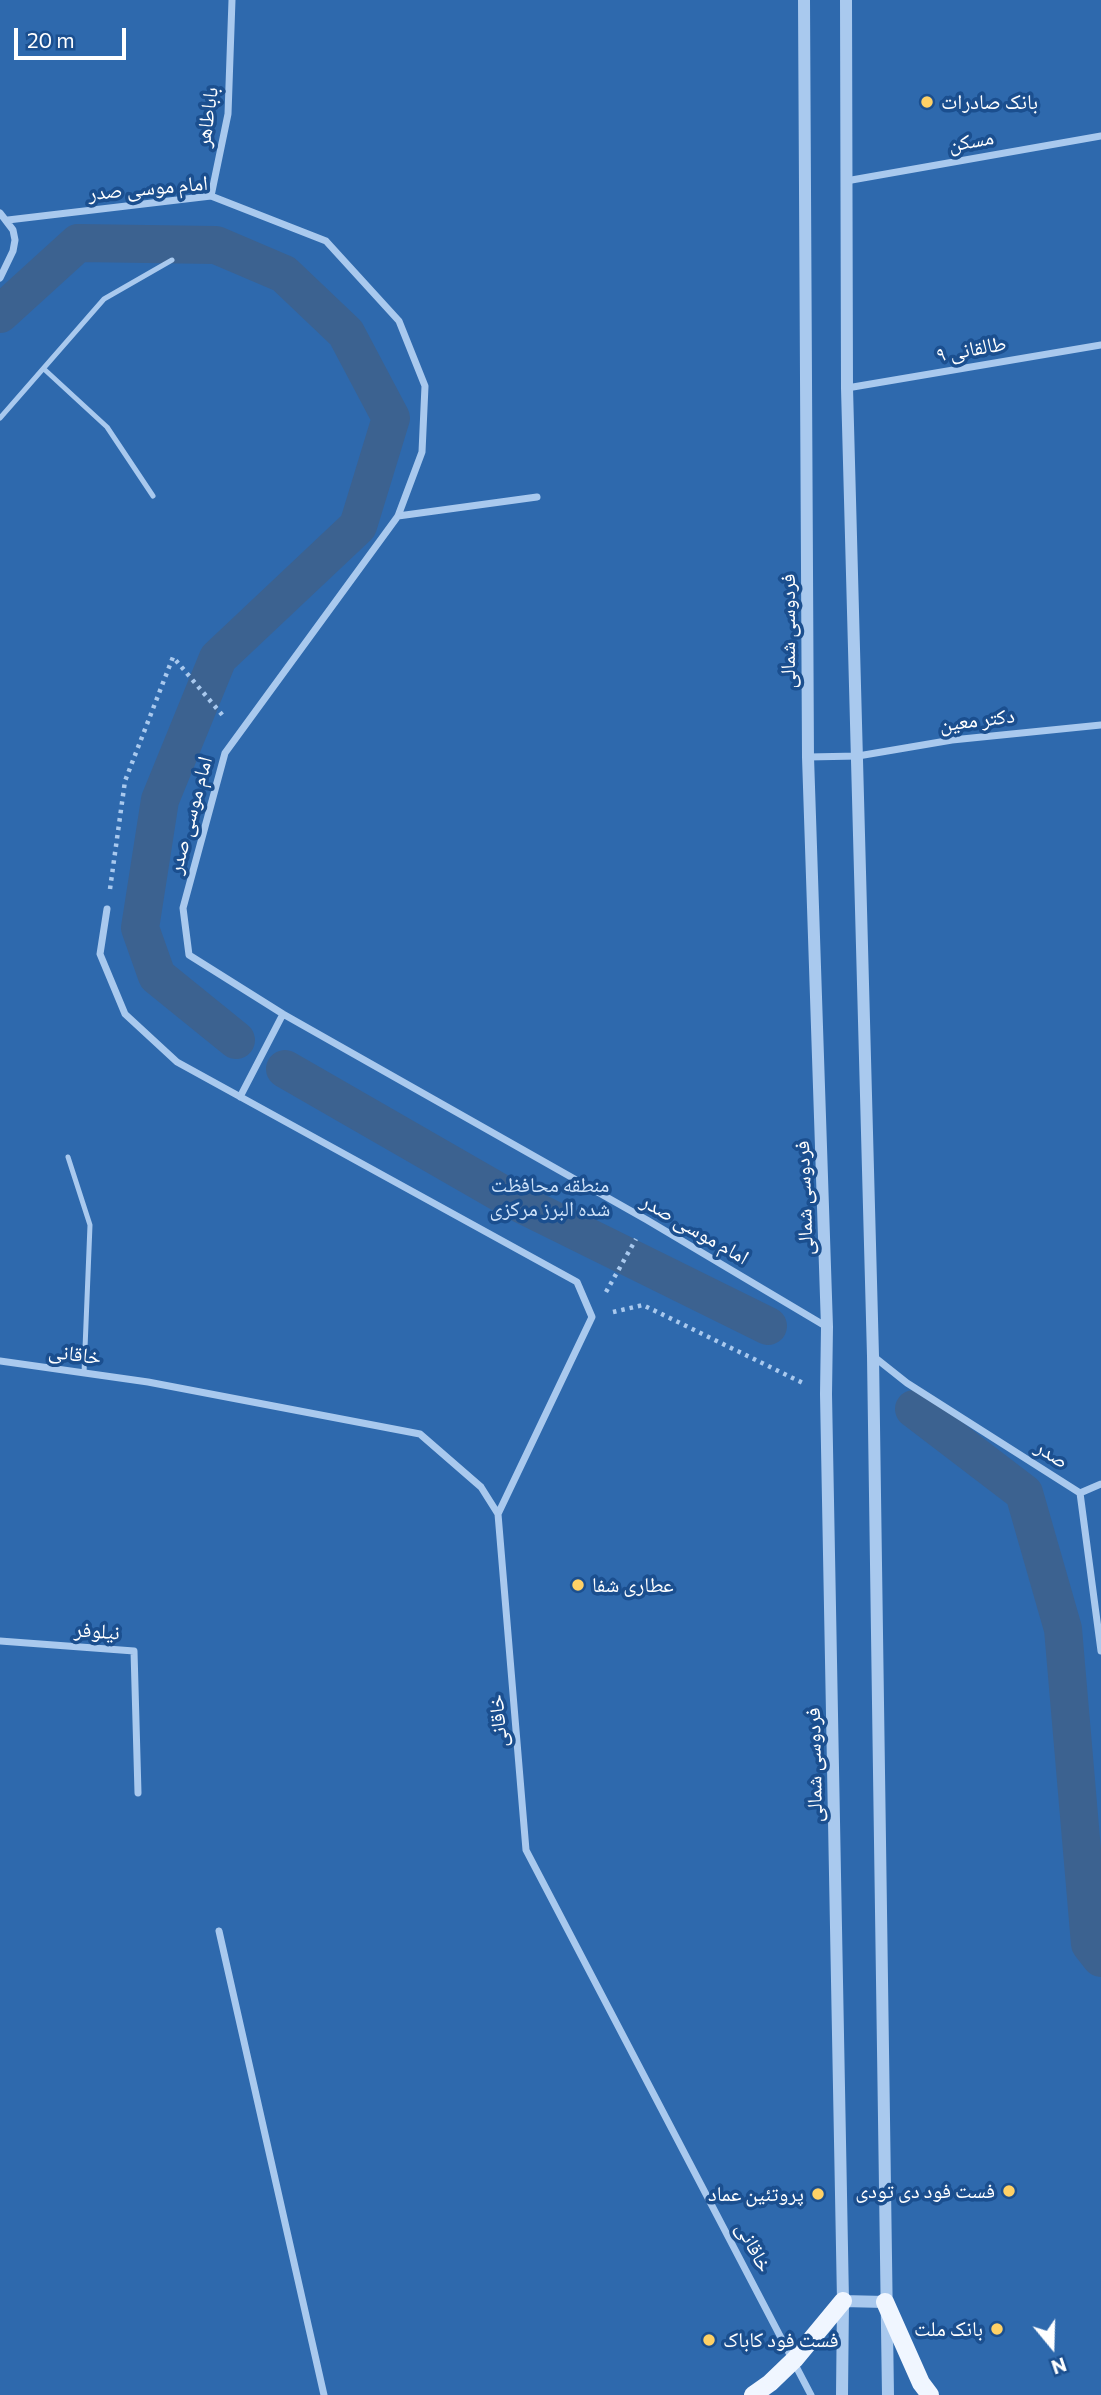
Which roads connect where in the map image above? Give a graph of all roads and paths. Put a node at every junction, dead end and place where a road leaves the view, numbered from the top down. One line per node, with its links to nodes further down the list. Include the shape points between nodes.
1 (232, 0): 6 (street, باباطاهر, via 228,114)
2 (804, 0): 21 (street, فردوسی شمالی)
3 (846, 0): 5 (street)
4 (1101, 136): 5 (street, مسکن)
5 (846, 181): 13 (street)
6 (211, 196): 8 (street, امام موسی صدر); 17 (street, امام موسی صدر, via 326,241 399,321 425,386 422,452)
7 (0, 213): 8 (street)
8 (8, 220): 10 (street, via 15,240)
9 (172, 260): 12 (lane, via 104,299)
10 (0, 278)
11 (1101, 345): 13 (street, طالقانی ۹)
12 (44, 369): 14 (lane); 15 (lane, via 107,427)
13 (847, 388): 20 (street)
14 (0, 418)
15 (153, 496)
16 (537, 497): 17 (street)
17 (398, 516): 19 (street, امام موسی صدر)
18 (1101, 725): 20 (street, دکتر معین, via 952,740)
19 (238, 733): 22 (path, via 173,657 125,781); 23 (street, امام موسی صدر, via 225,752 183,908 189,955)
20 (858, 756): 21 (street, دکتر معین); 29 (street)
21 (808, 757): 28 (street, فردوسی شمالی)
22 (107, 909): 24 (street, via 100,954 125,1014 177,1062)
23 (283, 1014): 24 (street); 26 (street, امام موسی صدر)
24 (240, 1097): 27 (street, via 577,1282)
25 (68, 1157): 31 (lane, via 90,1226)
26 (646, 1220): 27 (path); 28 (street, امام موسی صدر)
27 (592, 1317): 32 (path, via 643,1305); 35 (street)
28 (827, 1327): 32 (street, فردوسی شمالی)
29 (873, 1356): 34 (street, صدر, via 907,1383); 41 (street)
30 (0, 1362): 31 (street, خاقانی)
31 (84, 1373): 35 (street, خاقانی, via 419,1434 481,1487)
32 (825, 1394): 40 (street, فردوسی شمالی)
33 (1101, 1484): 34 (street)
34 (1080, 1493): 37 (street, صدر)
35 (498, 1514): 44 (street, خاقانی, via 526,1850)
36 (0, 1641): 38 (street, نیلوفر, via 134,1651)
37 (1101, 1651)
38 (138, 1793)
39 (219, 1931): 42 (street)
40 (843, 2301): 41 (street); 43 (main road, via 795,2359); 45 (street, فردوسی شمالی)
41 (886, 2302): 46 (street); 47 (main road)
42 (324, 2395)
43 (753, 2395)
44 (811, 2395)
45 (842, 2395)
46 (888, 2395)
47 (930, 2395)

